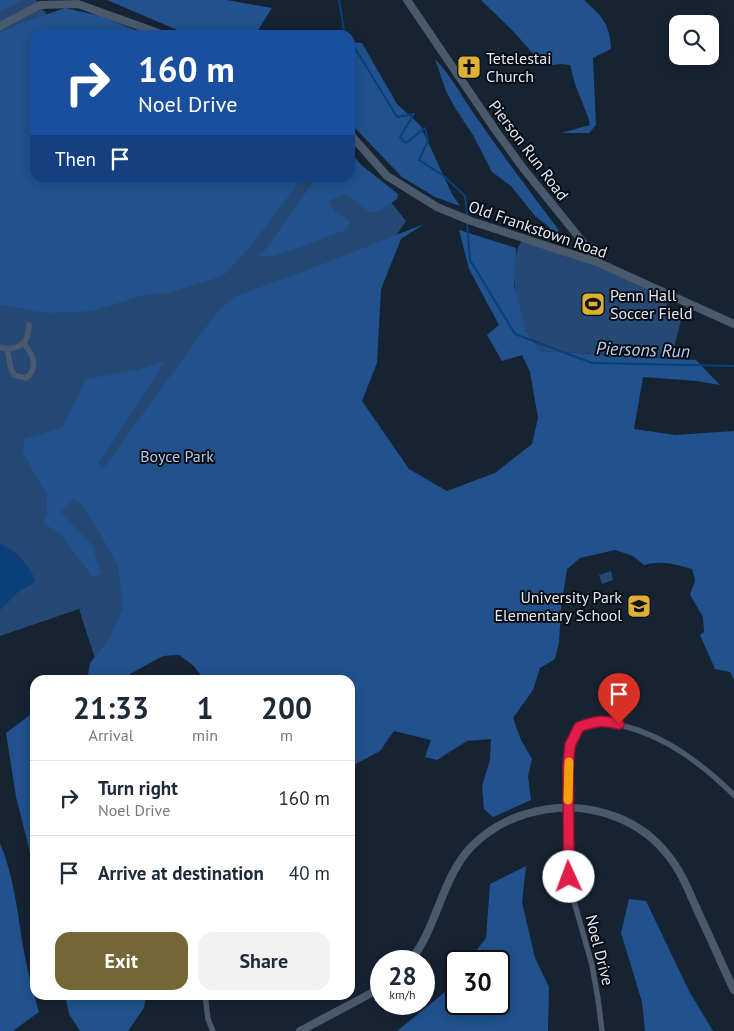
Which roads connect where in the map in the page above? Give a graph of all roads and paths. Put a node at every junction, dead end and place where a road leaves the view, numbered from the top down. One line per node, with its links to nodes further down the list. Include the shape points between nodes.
1 (407, 0): 5 (street, Pierson Run Road, via 523,168)
2 (0, 26): 3 (street, via 40,5 78,4)
3 (150, 30)
4 (355, 140): 5 (street, Old Frankstown Road, via 387,176 437,207 467,220)
5 (600, 263): 7 (street, Old Frankstown Road)
6 (29, 324): 8 (street, via 27,339)
7 (734, 324)
8 (22, 343): 10 (street); 10 (street, via 32,356 35,367 26,378 14,375)
9 (0, 347): 10 (street)
10 (7, 350)
11 (734, 795): 12 (street, Noel Drive, via 667,742 605,721 579,727 570,745)
12 (568, 807): 13 (street, via 516,817 494,828 472,846 451,875); 14 (street, via 619,818 641,830 661,847 683,879); 20 (street, Noel Drive, via 570,887 592,965)
13 (417, 950)
14 (734, 990)
15 (370, 994): 17 (street)
16 (206, 1000): 18 (street)
17 (310, 1029): 19 (street)
18 (213, 1031)
19 (300, 1031)
20 (602, 1031)

